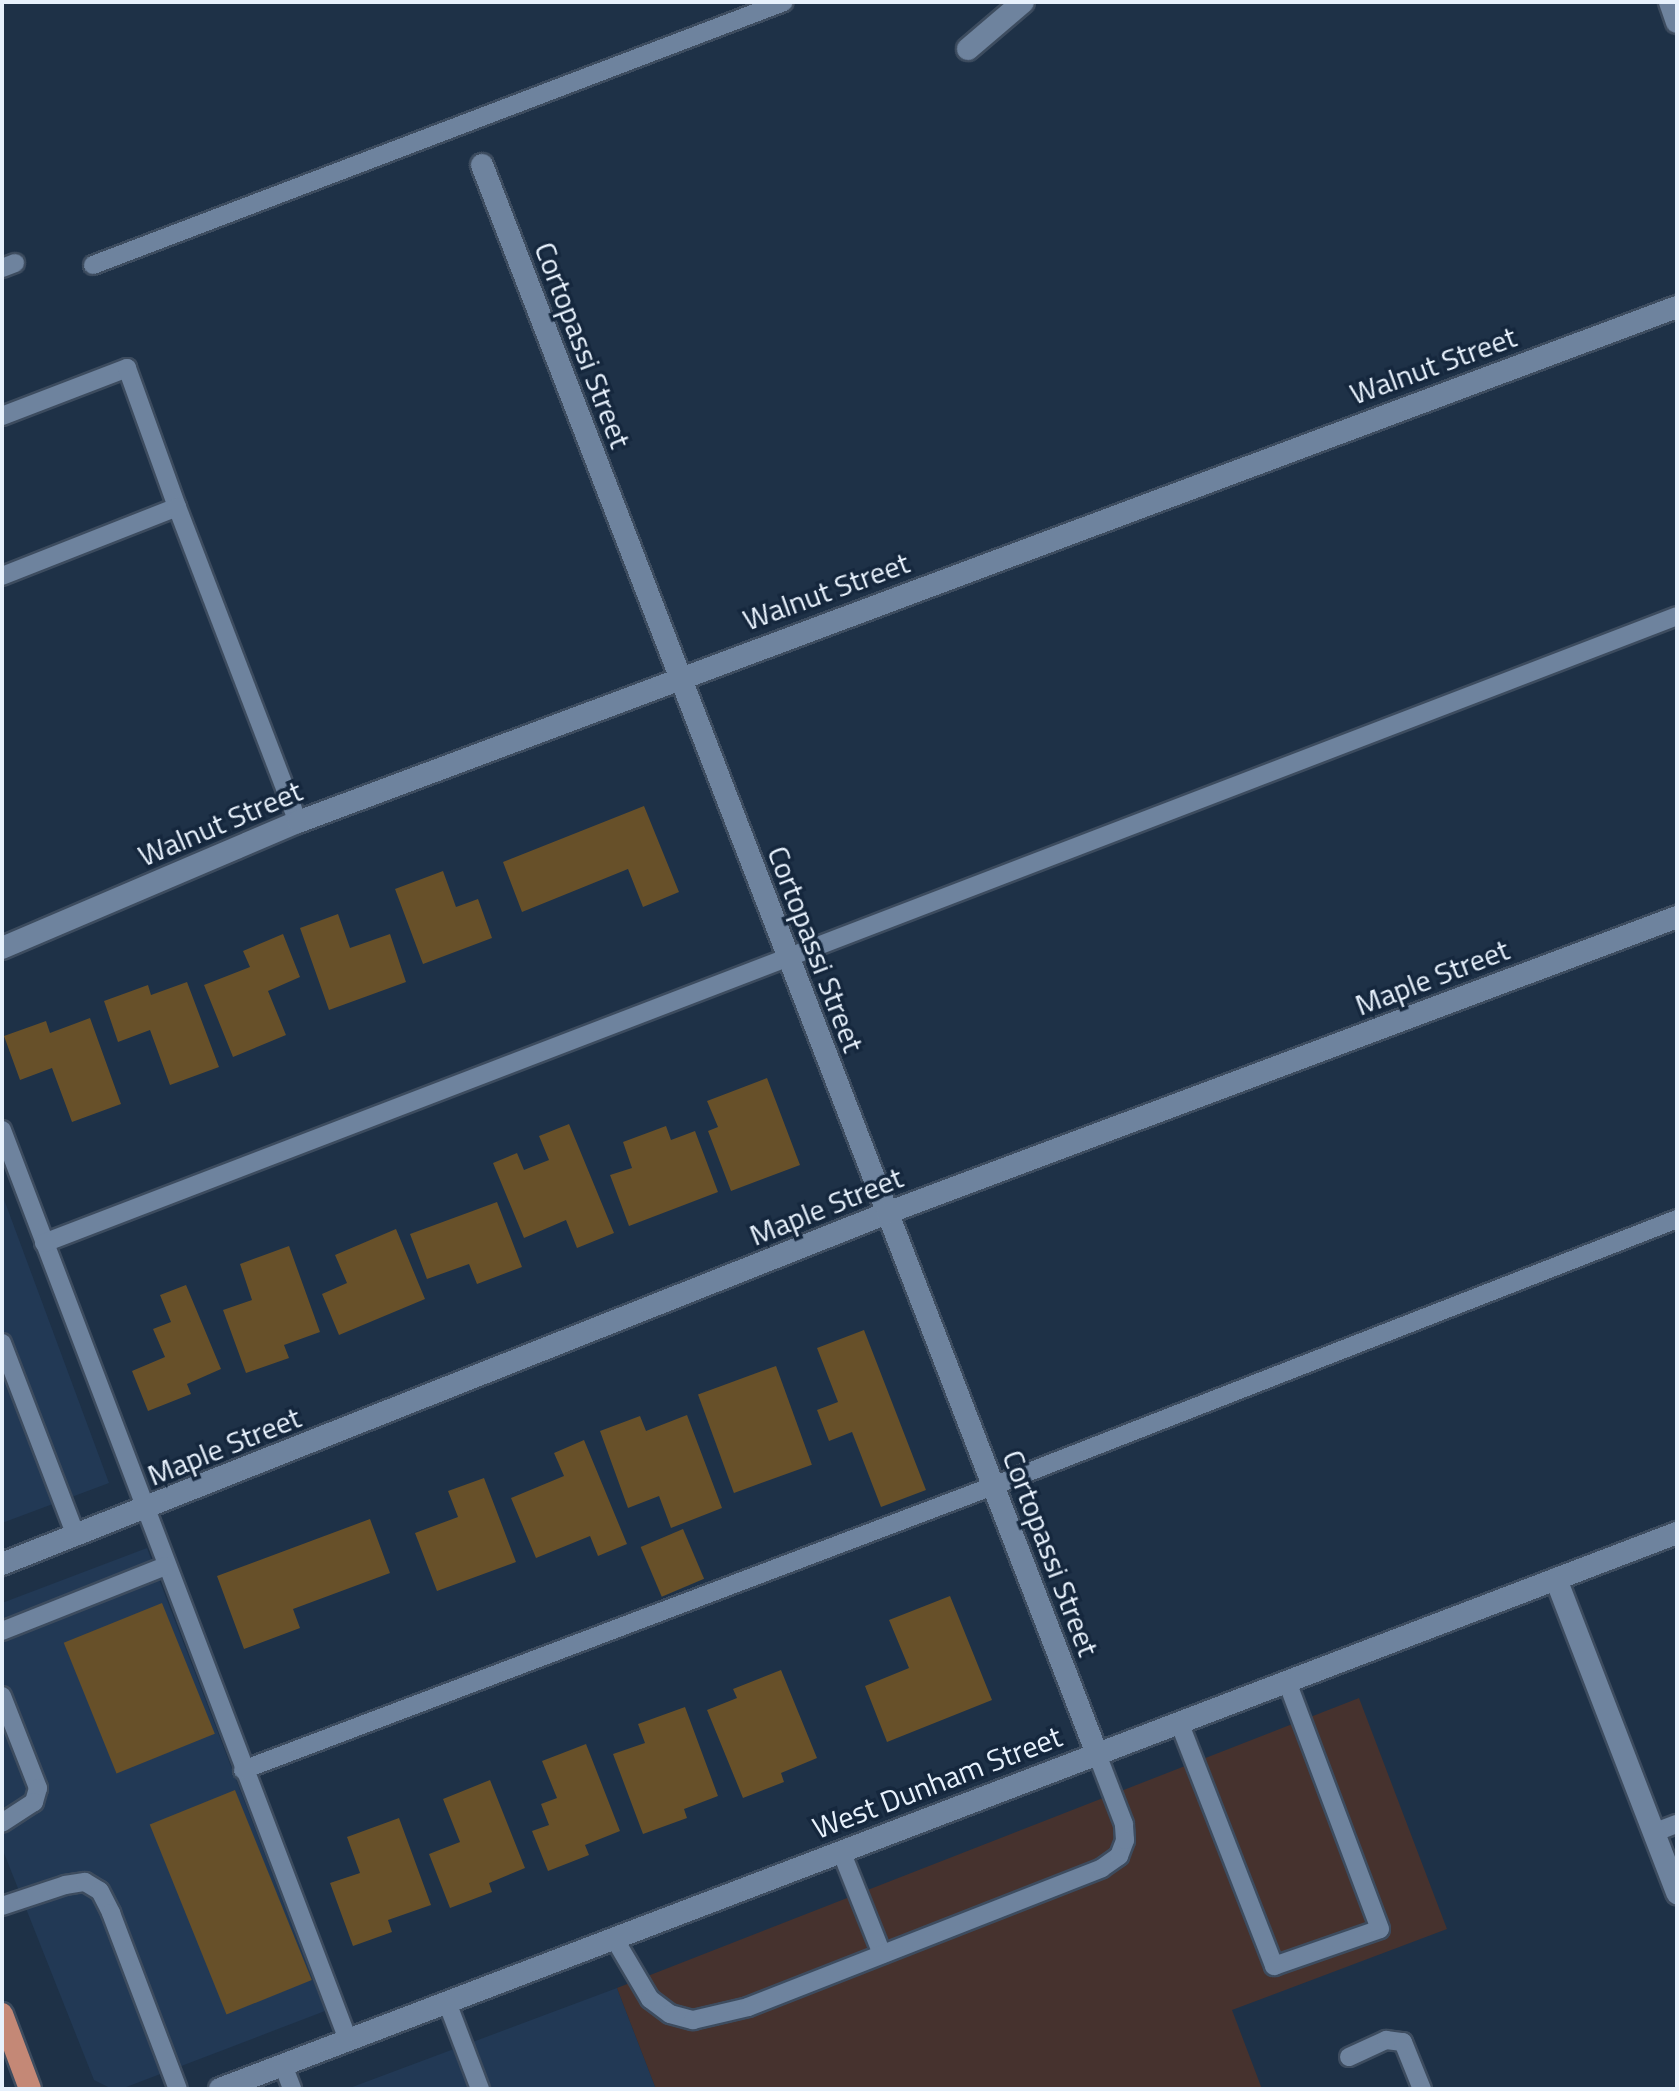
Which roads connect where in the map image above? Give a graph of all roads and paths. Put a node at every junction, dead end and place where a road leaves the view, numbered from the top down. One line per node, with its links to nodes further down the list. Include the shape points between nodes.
1 (784, 2): 7 (lane)
2 (1023, 2): 5 (street)
3 (1670, 2): 4 (street)
4 (1677, 22)
5 (968, 49)
6 (482, 165): 13 (street, Cortopassi Street)
7 (93, 265)
8 (1677, 307): 13 (street, Walnut Street)
9 (2, 416): 10 (lane, via 127,368)
10 (177, 507): 11 (lane); 14 (lane)
11 (2, 576)
12 (1677, 616): 17 (lane)
13 (678, 677): 14 (street, Walnut Street); 17 (street, Cortopassi Street)
14 (298, 822): 16 (street, Walnut Street)
15 (1677, 917): 19 (street, Maple Street)
16 (2, 948)
17 (786, 955): 19 (street, Cortopassi Street); 21 (lane)
18 (2, 1130): 21 (lane)
19 (887, 1213): 23 (street, Cortopassi Street); 24 (street, Maple Street)
20 (1677, 1219): 23 (lane)
21 (44, 1243): 24 (lane)
22 (2, 1343): 26 (lane)
23 (993, 1486): 34 (street, Cortopassi Street); 35 (lane)
24 (145, 1510): 26 (street, Maple Street); 28 (lane)
25 (1677, 1533): 29 (street, West Dunham Street)
26 (76, 1536): 27 (street, Maple Street)
27 (2, 1564)
28 (165, 1566): 30 (lane); 35 (lane)
29 (1556, 1579): 31 (street, West Dunham Street); 38 (street)
30 (2, 1631)
31 (1287, 1681): 33 (street, West Dunham Street); 33 (lane, via 1380,1929 1274,1966)
32 (2, 1696): 36 (lane, via 38,1788 34,1802)
33 (1179, 1722): 34 (street, West Dunham Street)
34 (1097, 1754): 39 (street, West Dunham Street); 43 (lane, via 1124,1824 1119,1856 1102,1868)
35 (243, 1770): 46 (lane)
36 (2, 1823)
37 (1677, 1824): 38 (lane)
38 (1653, 1833): 40 (street)
39 (841, 1851): 42 (street, West Dunham Street); 43 (lane)
40 (1677, 1893)
41 (2, 1906): 50 (lane, via 85,1882 100,1891)
42 (614, 1938): 43 (lane, via 650,1999 670,2014 693,2020 748,2007); 44 (street, West Dunham Street)
43 (882, 1954)
44 (447, 2002): 46 (street, West Dunham Street); 53 (lane)
45 (2, 2014): 49 (main road)
46 (348, 2040): 48 (street, West Dunham Street)
47 (1349, 2057): 54 (lane, via 1386,2040 1403,2042)
48 (283, 2065): 51 (street, West Dunham Street); 52 (lane)
49 (30, 2089)
50 (178, 2089)
51 (220, 2089)
52 (292, 2089)
53 (480, 2089)
54 (1422, 2089)

